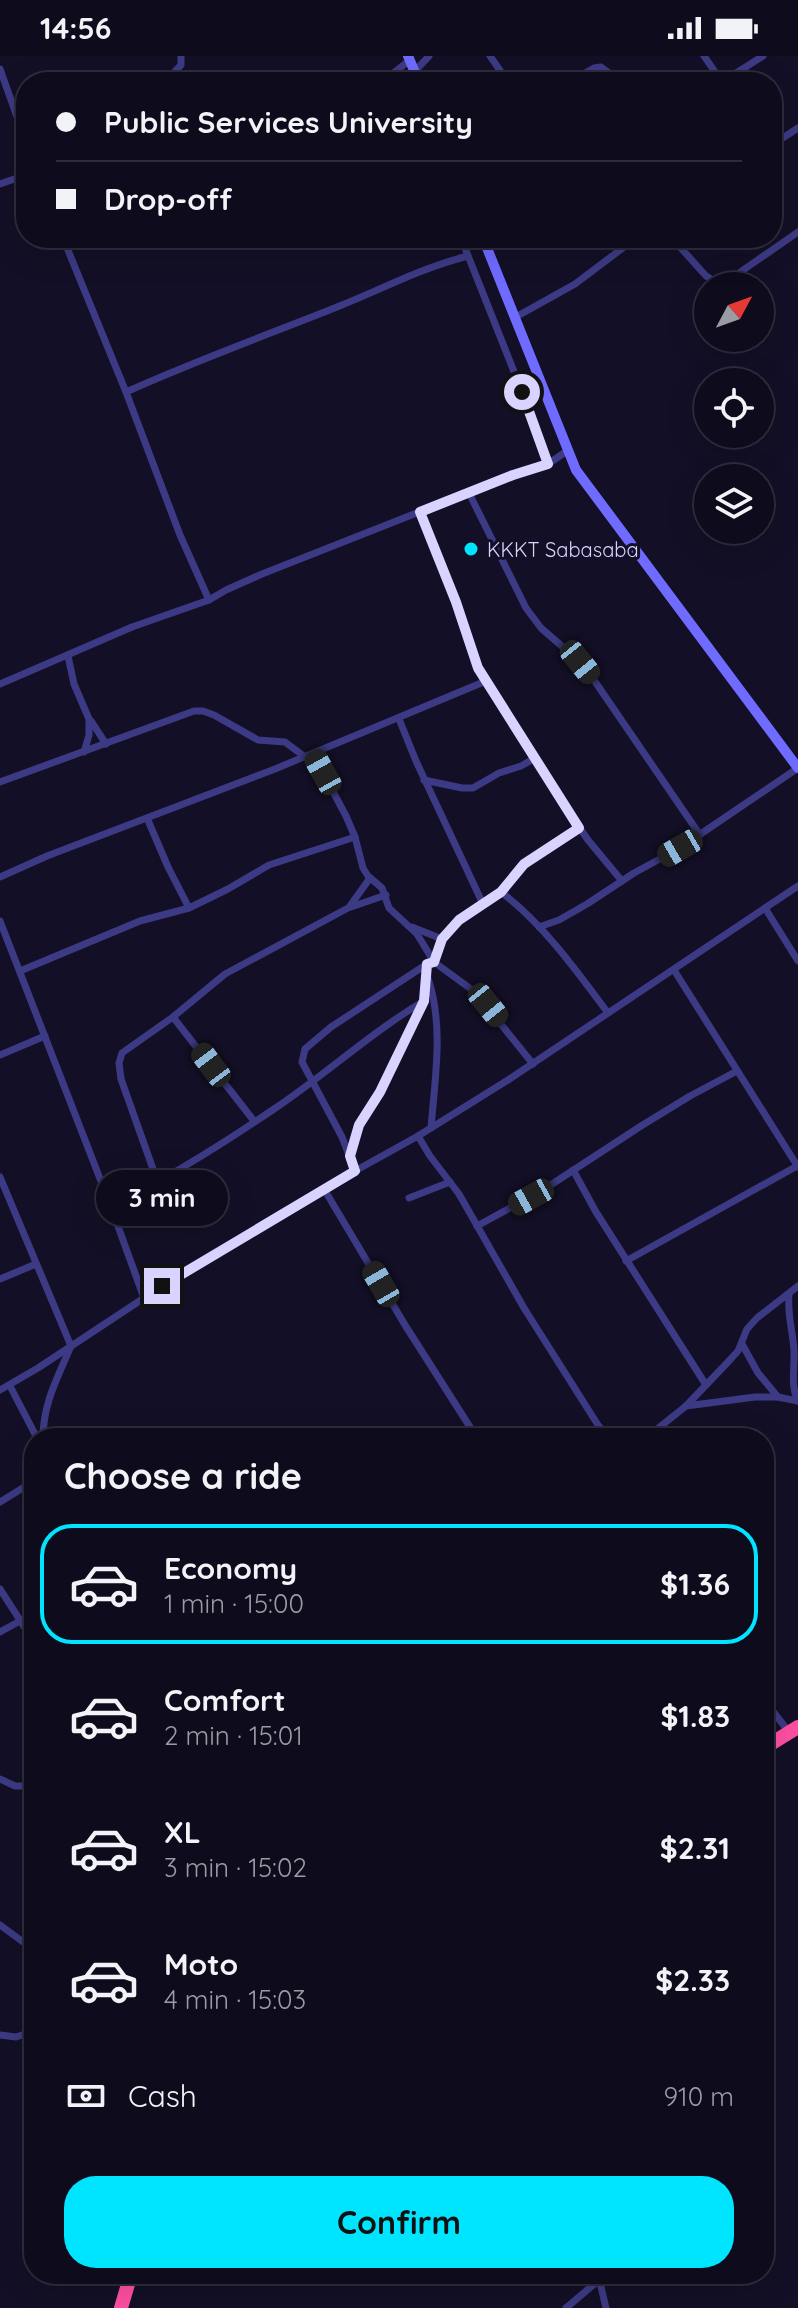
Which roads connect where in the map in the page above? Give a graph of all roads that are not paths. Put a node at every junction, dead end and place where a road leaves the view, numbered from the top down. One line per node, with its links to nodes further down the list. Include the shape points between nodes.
1 (763, 56): 7 (street)
2 (409, 58): 4 (street)
3 (0, 69): 8 (street)
4 (394, 72)
5 (587, 72): 6 (street, via 601,67)
6 (608, 72)
7 (738, 72)
8 (16, 114)
9 (68, 248): 17 (street)
10 (465, 248): 15 (street)
11 (487, 248): 16 (main road)
12 (620, 248): 16 (street, via 575,284)
13 (681, 248): 14 (street, via 718,283)
14 (775, 248)
15 (468, 256): 17 (street); 19 (street)
16 (514, 318): 18 (main road)
17 (126, 392): 22 (street)
18 (567, 451): 19 (street); 32 (main road, via 582,481)
19 (548, 464): 20 (street)
20 (469, 493): 21 (street); 37 (street, via 526,608 580,662)
21 (420, 512): 22 (street); 24 (street)
22 (209, 600): 23 (street)
23 (68, 656): 25 (street); 26 (street)
24 (486, 681): 27 (street); 31 (street)
25 (0, 684)
26 (89, 719): 28 (street); 29 (street)
27 (399, 719): 30 (street); 33 (street)
28 (106, 744): 29 (street); 30 (street, via 203,711 258,740 285,742)
29 (84, 752): 34 (street)
30 (309, 755): 35 (street); 38 (street)
31 (535, 758): 33 (street, via 473,788); 36 (street)
32 (798, 768): 37 (street)
33 (424, 780): 45 (street)
34 (0, 782)
35 (147, 818): 39 (street); 46 (street)
36 (579, 828): 41 (street); 43 (street, via 524,864)
37 (700, 835): 41 (street)
38 (355, 837): 40 (street); 46 (street, via 269,865)
39 (0, 877)
40 (370, 878): 44 (street); 47 (street)
41 (622, 881): 51 (street)
42 (798, 886): 48 (street)
43 (501, 892): 45 (street); 51 (street)
44 (386, 895): 47 (street); 50 (street, via 389,908)
45 (483, 904): 52 (street, via 465,914)
46 (189, 908): 56 (street, via 140,921)
47 (348, 908): 59 (street, via 236,967)
48 (765, 908): 53 (street); 55 (street)
49 (0, 921): 56 (street)
50 (410, 927): 52 (street); 54 (street)
51 (539, 927): 58 (street)
52 (442, 939): 54 (street)
53 (798, 961)
54 (429, 966): 57 (street); 62 (street, via 475,992); 64 (street, via 305,1049 302,1062); 66 (street, via 437,1015)
55 (674, 970): 58 (street); 63 (street)
56 (20, 971): 60 (street)
57 (424, 1001): 64 (street); 68 (street, via 359,1125)
58 (608, 1013): 62 (street)
59 (173, 1017): 65 (street); 74 (street, via 122,1053 119,1063)
60 (45, 1036): 61 (street); 77 (street)
61 (0, 1055)
62 (533, 1064): 66 (street)
63 (737, 1071): 69 (street); 70 (street)
64 (311, 1082): 65 (street); 68 (street)
65 (254, 1121): 74 (street)
66 (431, 1128): 67 (street)
67 (418, 1136): 71 (street); 73 (street)
68 (350, 1156): 71 (street)
69 (798, 1166): 79 (street)
70 (573, 1170): 78 (street); 79 (street)
71 (355, 1171): 75 (street)
72 (0, 1177): 80 (street)
73 (450, 1182): 76 (street); 78 (street)
74 (158, 1183): 77 (street)
75 (324, 1189): 84 (street); 95 (street)
76 (409, 1198)
77 (111, 1207): 84 (street)
78 (477, 1226): 96 (street)
79 (626, 1261): 87 (street)
80 (36, 1264): 81 (street); 86 (street)
81 (0, 1279)
82 (798, 1286): 83 (street)
83 (789, 1294): 85 (street, via 757,1318); 91 (street, via 793,1390)
84 (144, 1298): 86 (street)
85 (742, 1344): 87 (street); 90 (street)
86 (71, 1346): 88 (street); 94 (street, via 47,1400)
87 (706, 1385): 92 (street)
88 (10, 1386): 89 (street); 93 (street)
89 (0, 1390)
90 (778, 1397): 91 (street); 92 (street)
91 (798, 1401)
92 (686, 1406): 97 (street)
93 (34, 1428)
94 (41, 1428)
95 (471, 1428)
96 (601, 1428)
97 (658, 1428)
98 (24, 1487): 99 (street)
99 (0, 1502)
100 (0, 1589): 101 (street)
101 (20, 1621): 102 (street); 103 (street)
102 (24, 1627)
103 (0, 1632)
104 (774, 1710): 105 (street)
105 (794, 1730): 106 (highway)
106 (774, 1742)
107 (0, 1779): 108 (street)
108 (24, 1786)
109 (0, 1925): 110 (street)
110 (24, 1943)
111 (24, 2034): 112 (street)
112 (0, 2035)
113 (128, 2284): 116 (highway)
114 (592, 2284): 117 (street)
115 (601, 2284): 118 (street)
116 (121, 2308)
117 (566, 2308)
118 (606, 2308)

